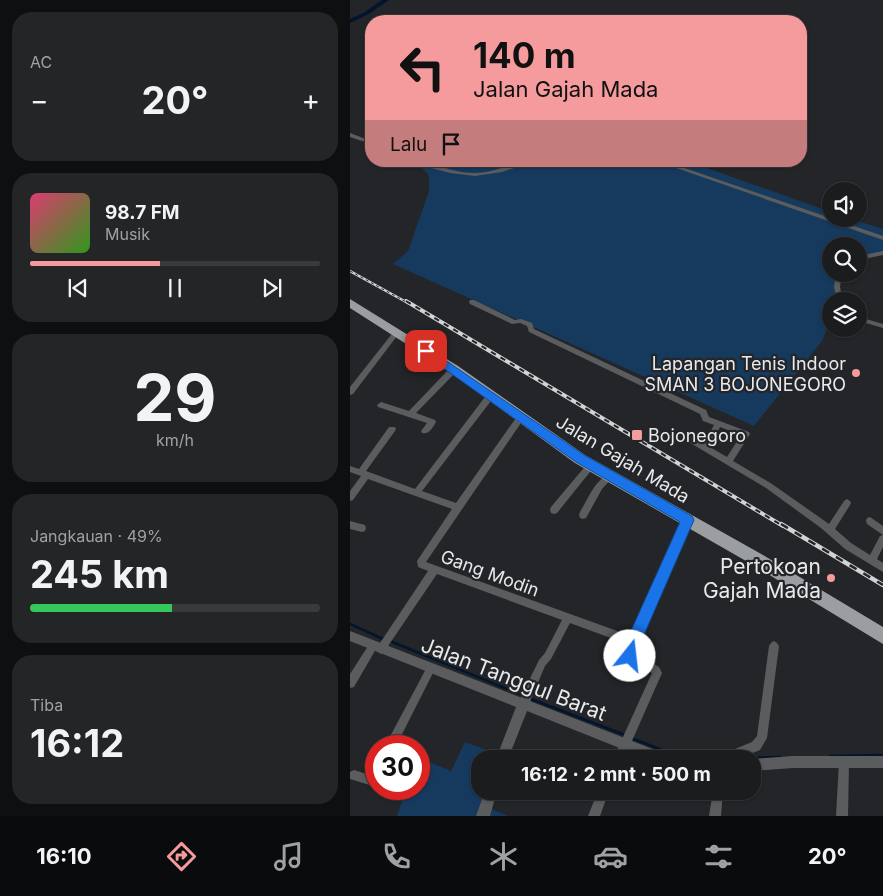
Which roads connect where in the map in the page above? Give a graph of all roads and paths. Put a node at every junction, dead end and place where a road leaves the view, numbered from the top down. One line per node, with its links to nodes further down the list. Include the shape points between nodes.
1 (350, 135): 2 (street)
2 (365, 141)
3 (440, 167): 4 (street, via 478,174)
4 (512, 167)
5 (676, 167): 6 (street)
6 (883, 238)
7 (883, 253): 8 (street)
8 (867, 256)
9 (472, 302): 20 (street, via 703,412 706,419)
10 (350, 303): 13 (highway, Jalan Gajah Mada)
11 (867, 321): 12 (street)
12 (883, 326)
13 (397, 332): 14 (highway, Jalan Gajah Mada); 15 (street)
14 (454, 369): 16 (highway, Jalan Gajah Mada); 18 (street)
15 (350, 392)
16 (492, 395): 19 (highway, Jalan Gajah Mada); 30 (street)
17 (381, 405): 18 (street)
18 (410, 414): 22 (street, via 432,422)
19 (521, 417): 26 (highway, Jalan Gajah Mada); 33 (street, Gang Modin)
20 (718, 424): 24 (street); 25 (street, via 747,435)
21 (392, 429): 28 (street)
22 (424, 432)
23 (690, 439): 24 (street)
24 (705, 448): 25 (street)
25 (729, 461): 40 (street)
26 (591, 466): 29 (highway, Jalan Gajah Mada); 34 (street)
27 (350, 470): 28 (street)
28 (363, 474): 30 (street); 31 (street)
29 (609, 476): 35 (street); 36 (highway, Jalan Gajah Mada)
30 (416, 493): 33 (street)
31 (350, 498)
32 (847, 503): 40 (street)
33 (457, 507): 45 (street, Gang Modin, via 421,561 422,566)
34 (554, 510)
35 (583, 515)
36 (687, 520): 48 (highway, Jalan Gajah Mada); 49 (street)
37 (870, 521): 41 (street)
38 (350, 525): 39 (street)
39 (362, 528)
40 (830, 530): 43 (street)
41 (883, 531)
42 (883, 539): 43 (street)
43 (871, 561): 44 (street)
44 (883, 568)
45 (434, 570): 46 (street, Gang Modin); 51 (street)
46 (568, 618): 49 (street, Gang Modin); 54 (street)
47 (350, 636): 51 (street, Jalan Tanggul Barat)
48 (883, 636)
49 (633, 641): 56 (street, via 629,655 657,673)
50 (774, 646): 60 (street, via 762,738)
51 (379, 647): 52 (street, Jalan Tanggul Barat); 53 (street)
52 (431, 668): 54 (street, Jalan Tanggul Barat); 55 (street)
53 (350, 683)
54 (523, 705): 56 (street, Jalan Tanggul Barat); 57 (street)
55 (396, 735)
56 (627, 740): 58 (street); 59 (street, Jalan Tanggul Barat)
57 (506, 750)
58 (622, 750)
59 (646, 750)
60 (749, 750)
61 (844, 762): 62 (street); 63 (street); 72 (street)
62 (883, 762)
63 (761, 764)
64 (351, 776): 65 (street)
65 (365, 778)
66 (488, 800): 69 (street)
67 (600, 800): 70 (street)
68 (717, 800): 71 (street)
69 (483, 816)
70 (594, 816)
71 (716, 816)
72 (842, 816)

